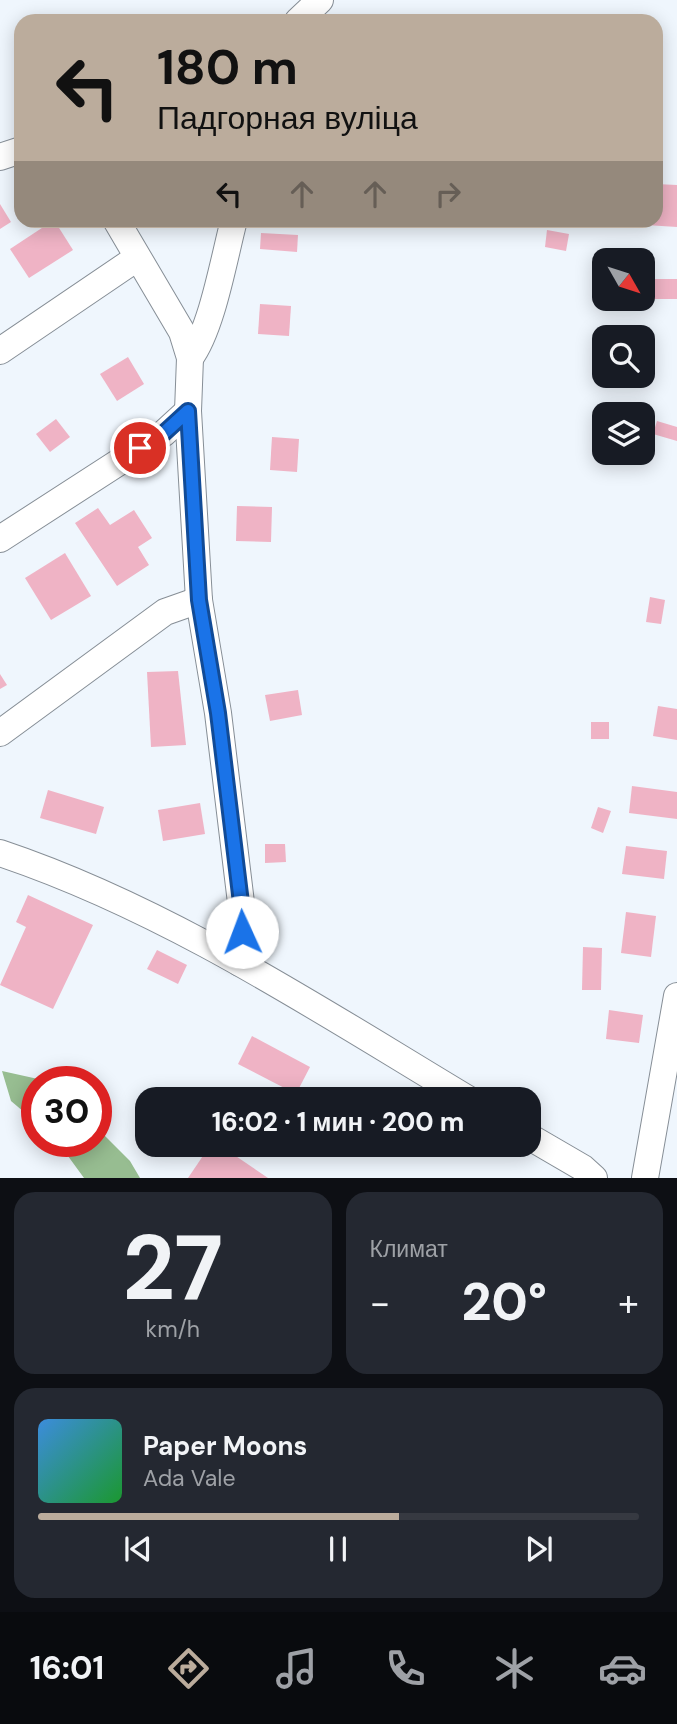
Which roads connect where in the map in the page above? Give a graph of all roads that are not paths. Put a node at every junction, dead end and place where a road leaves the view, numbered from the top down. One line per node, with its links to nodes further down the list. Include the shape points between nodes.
1 (320, 0): 2 (street)
2 (305, 14)
3 (120, 228): 5 (street)
4 (232, 228): 7 (street, via 206,324)
5 (137, 258): 6 (street); 7 (street, via 182,332)
6 (0, 351)
7 (190, 358): 8 (street)
8 (188, 411): 9 (street, via 164,433); 10 (street)
9 (0, 539)
10 (199, 600): 11 (street, via 165,612); 13 (street, via 242,911)
11 (0, 733)
12 (0, 853): 13 (street, via 56,871)
13 (240, 963): 15 (street)
14 (677, 996): 18 (street)
15 (448, 1087)
16 (541, 1144): 17 (street)
17 (594, 1178)
18 (645, 1178)

